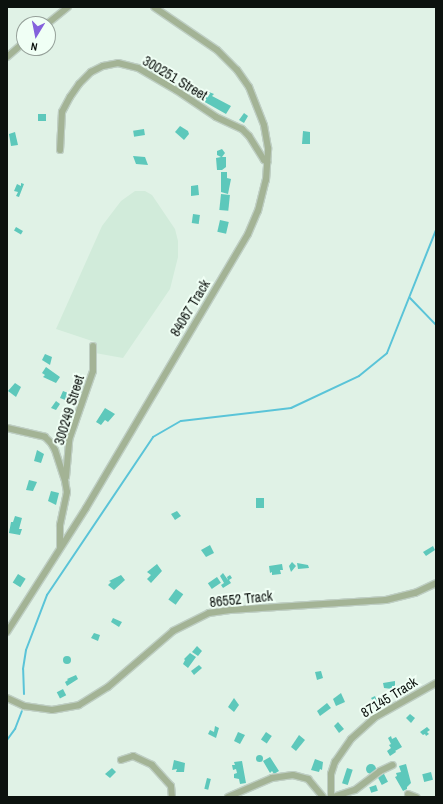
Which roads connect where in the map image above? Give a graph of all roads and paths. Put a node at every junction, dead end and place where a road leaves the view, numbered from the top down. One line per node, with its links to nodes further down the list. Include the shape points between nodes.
1 (68, 7): 3 (street)
2 (154, 7): 7 (street, 84067 Track, via 217,50 243,78 262,116)
3 (56, 17)
4 (16, 49): 5 (street)
5 (7, 57)
6 (60, 150): 7 (street, 300251 Street, via 62,112 70,97 91,72 118,63 138,68 216,117 242,129)
7 (268, 162): 11 (street, 84067 Track, via 264,190 248,234 86,508)
8 (92, 346): 10 (street, 300249 Street, via 93,371 69,440)
9 (8, 427): 10 (street, via 48,440 55,450)
10 (65, 481): 11 (street, via 66,499 59,531)
11 (60, 547): 13 (street, 84067 Track)
12 (436, 583): 15 (street, 86552 Track, via 415,593 386,600 209,613 173,630 108,687 79,705 52,710 24,706)
13 (7, 632)
14 (436, 683): 22 (street, 87145 Track, via 380,714 351,739 335,762 331,774)
15 (7, 698)
16 (121, 760): 19 (street, via 134,756 152,765 171,786)
17 (393, 765): 22 (street, via 380,771 355,790)
18 (408, 794): 23 (street)
19 (172, 797)
20 (228, 797): 21 (street, via 272,778 293,775 308,779)
21 (323, 797)
22 (332, 797)
23 (416, 797)

